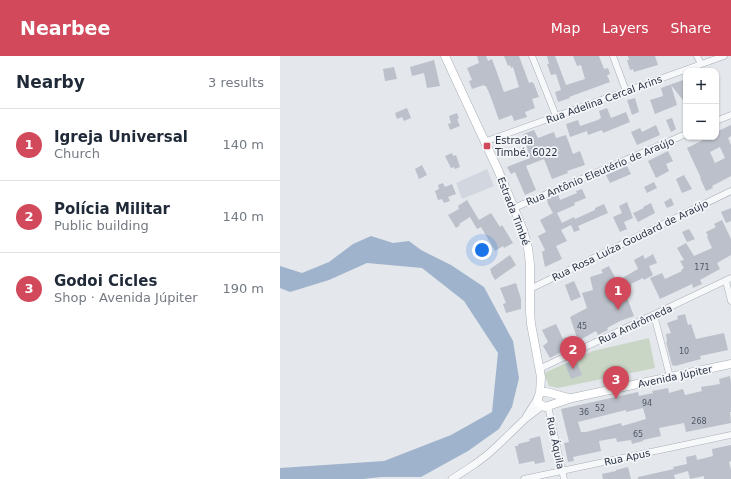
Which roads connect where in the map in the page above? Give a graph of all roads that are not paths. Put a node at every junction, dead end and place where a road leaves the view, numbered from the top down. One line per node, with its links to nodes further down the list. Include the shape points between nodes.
1 (445, 56): 12 (main road, Estrada Timbé)
2 (532, 56): 9 (street)
3 (613, 56): 7 (street)
4 (697, 56): 6 (street)
5 (724, 56): 6 (street, Rua Adelina Cercal Arins)
6 (701, 64): 7 (street, Rua Adelina Cercal Arins)
7 (626, 91): 9 (street, Rua Adelina Cercal Arins)
8 (731, 114): 10 (street)
9 (556, 116): 12 (street, Rua Adelina Cercal Arins)
10 (719, 120)
11 (683, 135): 14 (street, Rua Antônio Eleutério de Araújo)
12 (484, 142): 14 (main road, Estrada Timbé)
13 (731, 191): 16 (street, Rua Rosa Luíza Goudard de Araújo)
14 (514, 208): 16 (main road, Estrada Timbé, via 528,248)
15 (729, 280): 17 (street); 18 (street, Rua Andrômeda)
16 (530, 289): 20 (main road, Estrada Timbé, via 531,324)
17 (731, 301)
18 (654, 315): 20 (street, Rua Andrômeda); 21 (street)
19 (731, 364): 21 (main road, Avenida Júpiter)
20 (540, 373): 22 (main road, Estrada Timbé)
21 (670, 377): 23 (main road, Avenida Júpiter)
22 (543, 394): 23 (main road, Avenida Júpiter); 24 (main road, via 552,399); 24 (main road, Estrada Timbé, via 538,402); 25 (street)
23 (572, 398): 24 (main road, Avenida Júpiter)
24 (547, 406): 25 (street); 27 (street, Rua Áquila)
25 (525, 419): 28 (street, via 487,455)
26 (731, 435): 27 (street, Rua Apus)
27 (562, 471): 29 (street, Rua Apus); 30 (street, Rua Áquila)
28 (452, 479)
29 (524, 479)
30 (564, 479)

